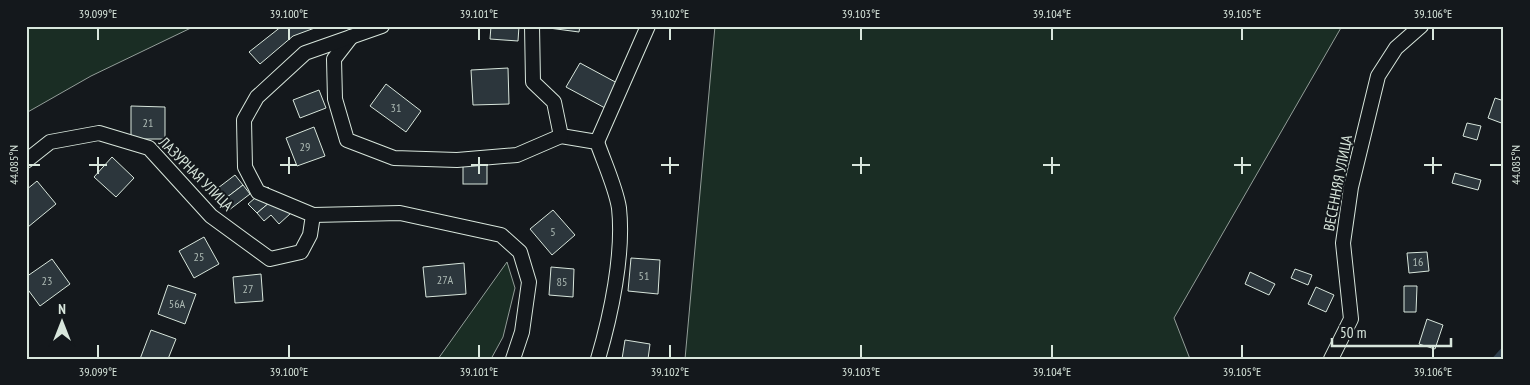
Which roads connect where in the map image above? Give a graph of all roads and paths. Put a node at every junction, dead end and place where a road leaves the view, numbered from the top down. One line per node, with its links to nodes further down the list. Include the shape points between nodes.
1 (382, 26): 5 (street)
2 (532, 26): 6 (street, via 533,82 554,102)
3 (648, 26): 7 (street)
4 (1421, 26): 12 (street, ВЕСЕННЯЯ УЛИЦА, via 1396,48 1378,76 1351,187 1344,243 1350,318)
5 (351, 37): 6 (street, via 334,59 335,99 347,140 394,158 457,160 517,155); 9 (street, via 305,53 257,96 244,120 245,167 258,192)
6 (561, 136): 7 (street)
7 (597, 142): 11 (street, via 619,207 618,265 608,325)
8 (26, 161): 9 (street, ЛАЗУРНАЯ УЛИЦА, via 50,142 99,133 149,148 211,216 270,259 301,252 310,235)
9 (313, 215): 10 (street, via 400,214 501,236 520,252 529,282 522,332)
10 (513, 359)
11 (598, 359)
12 (1331, 359)

